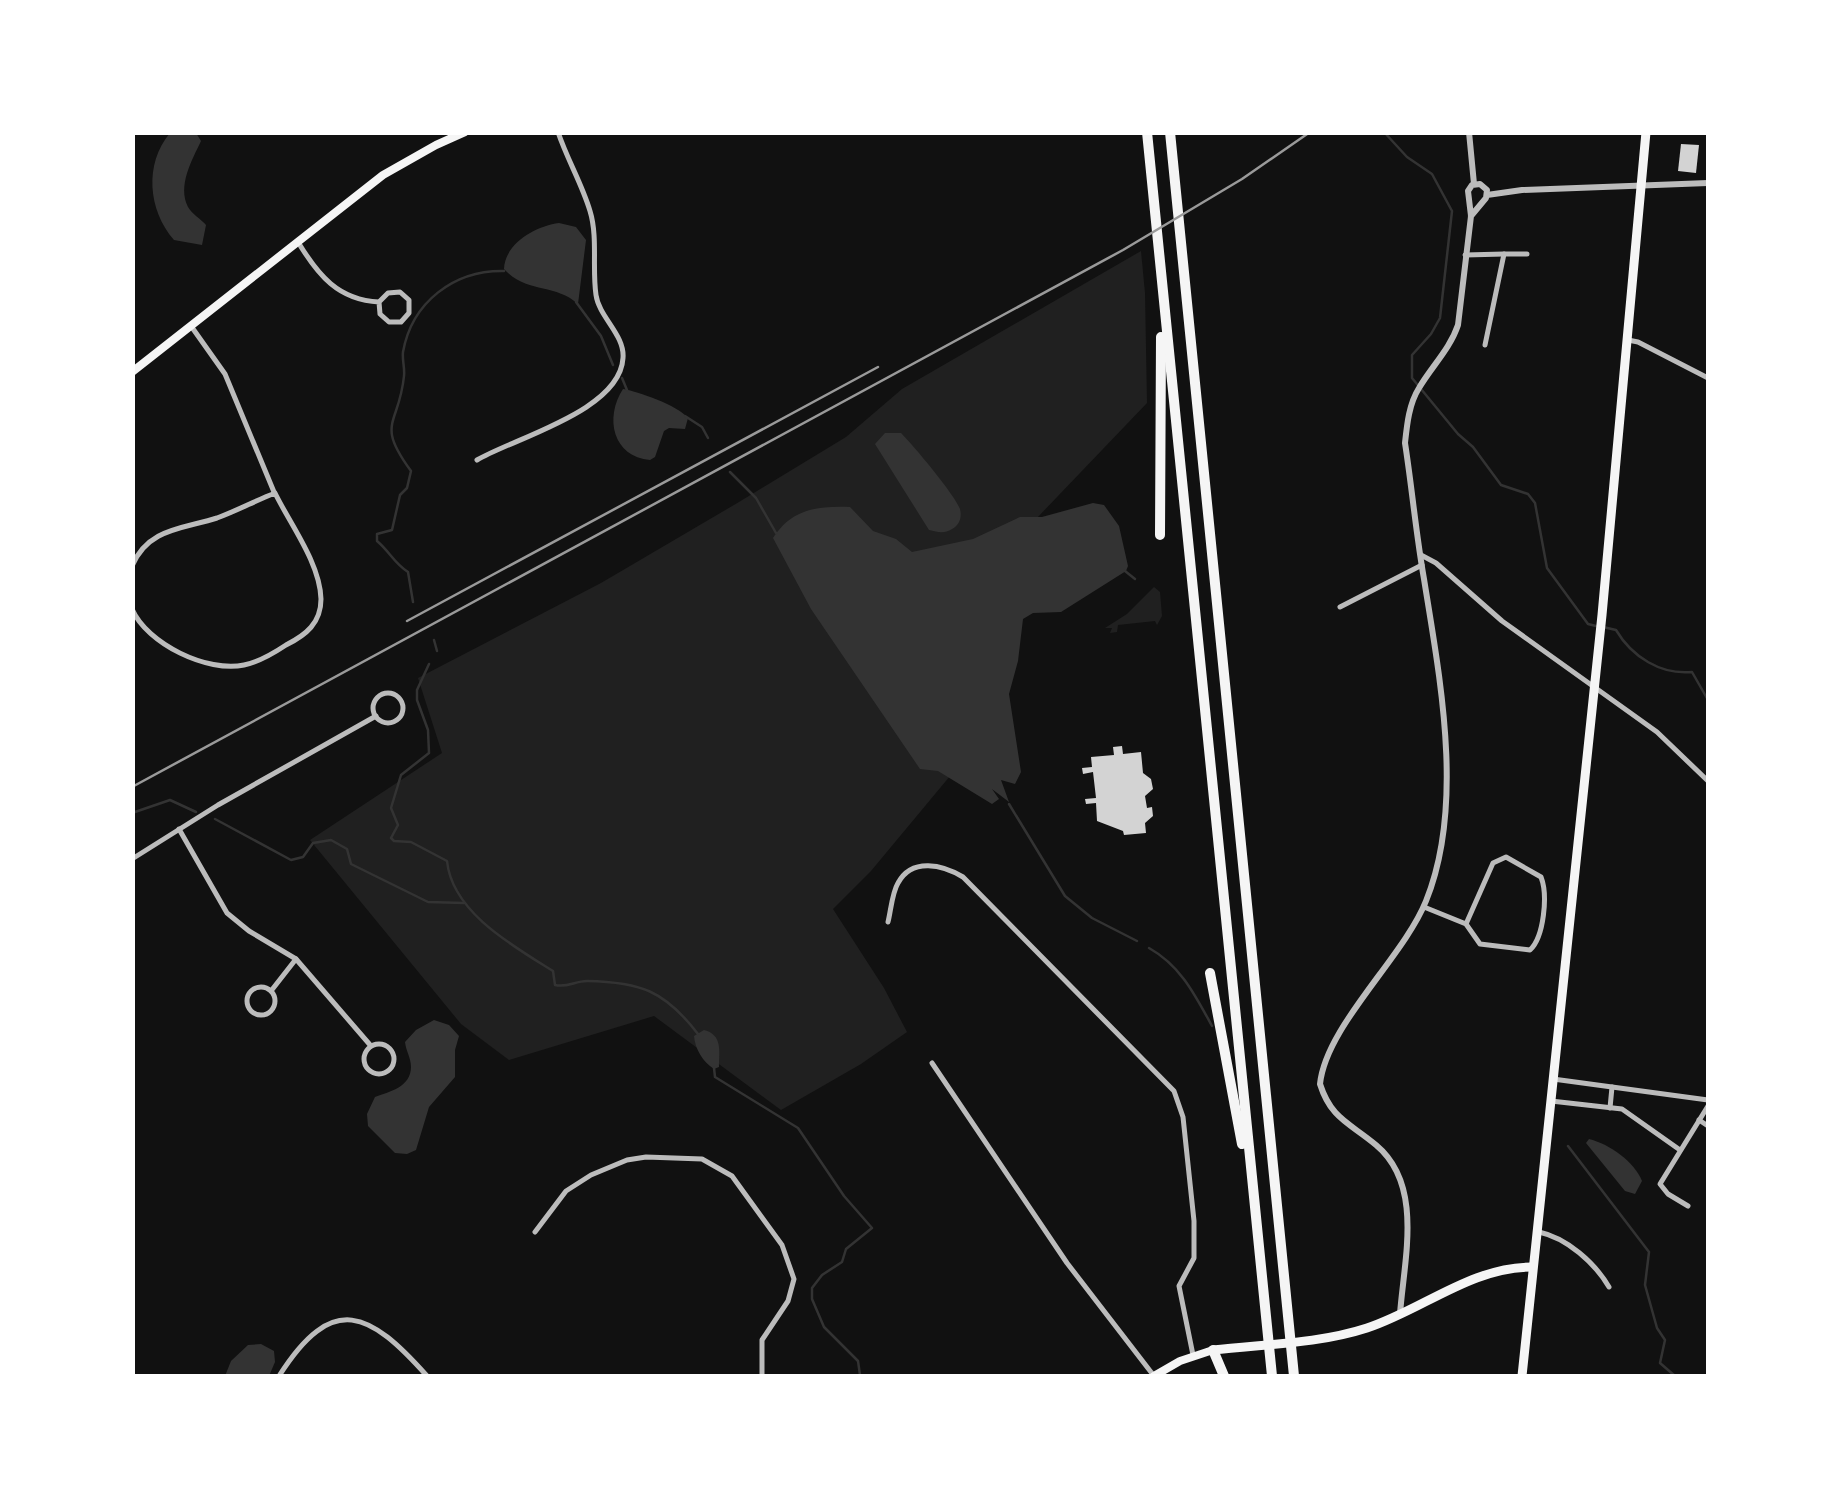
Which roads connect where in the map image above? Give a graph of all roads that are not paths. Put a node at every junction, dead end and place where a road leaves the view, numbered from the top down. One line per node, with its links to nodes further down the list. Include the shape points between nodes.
1 (466, 132): 13 (main road, via 382,176)
2 (558, 132): 24 (street, via 591,213 596,300 624,357 614,380 589,404 553,428)
3 (1147, 132): 17 (highway)
4 (1170, 132): 68 (highway)
5 (1468, 132): 8 (street)
6 (1646, 132): 9 (main road)
7 (1708, 183): 9 (street)
8 (1474, 184): 10 (street, via 1485,187); 11 (street)
9 (1641, 187): 10 (street, via 1522,190); 20 (main road)
10 (1485, 198): 11 (street); 12 (street)
11 (1471, 199): 12 (street)
12 (1471, 216): 16 (street)
13 (298, 242): 18 (street, via 343,294); 19 (main road)
14 (1504, 254): 15 (street); 16 (street); 21 (street)
15 (1527, 254)
16 (1464, 256): 27 (street, via 1458,325 1408,416 1405,443)
17 (1160, 266): 26 (highway); 56 (highway)
18 (379, 302): 18 (street, via 389,322 410,313 400,292)
19 (192, 326): 22 (main road); 25 (street, via 225,374)
20 (1628, 340): 23 (street); 32 (main road)
21 (1486, 345)
22 (132, 372)
23 (1708, 378)
24 (477, 460)
25 (274, 493): 29 (street, via 166,531); 31 (street, via 319,582 320,609 308,631 244,666 218,666 158,639)
26 (1160, 534)
27 (1420, 555): 28 (street); 32 (street)
28 (1422, 565): 30 (street); 37 (street, via 1444,728 1444,835)
29 (132, 566)
30 (1340, 607)
31 (132, 609)
32 (1594, 685): 34 (street, via 1658,732); 45 (main road)
33 (376, 716): 33 (street, via 398,719 400,698 379,696); 35 (street)
34 (1708, 781)
35 (179, 830): 36 (street); 40 (street, via 227,913)
36 (132, 859)
37 (1424, 907): 39 (street); 59 (street, via 1328,1052 1320,1084 1335,1116 1380,1149 1401,1179 1407,1215)
38 (888, 922): 61 (street, via 897,883 906,874 931,865 963,877 1174,1091 1184,1117 1194,1221 1194,1258 1179,1286)
39 (1466, 924): 39 (street, via 1480,944 1530,950 1539,939 1541,877 1499,858)
40 (296, 958): 42 (street); 43 (street)
41 (1210, 972): 56 (highway)
42 (271, 991): 42 (street, via 251,992 252,1012 270,1012)
43 (371, 1046): 43 (street, via 366,1067 388,1072 392,1050)
44 (932, 1063): 65 (street, via 1067,1263)
45 (1552, 1079): 46 (street); 47 (main road)
46 (1612, 1087): 48 (street); 49 (street)
47 (1551, 1101): 49 (street); 54 (main road)
48 (1708, 1103): 50 (street)
49 (1610, 1108): 52 (street, via 1622,1109)
50 (1699, 1120): 51 (street); 52 (street)
51 (1708, 1126)
52 (1680, 1150): 53 (street, via 1660,1184)
53 (1688, 1206)
54 (1536, 1231): 57 (main road); 58 (street, via 1579,1254)
55 (535, 1232): 64 (street, via 566,1191 627,1160 702,1159 732,1176 782,1245 794,1278 788,1301 762,1340)
56 (1259, 1249): 67 (highway)
57 (1532, 1267): 59 (main road, via 1497,1269); 69 (main road)
58 (1609, 1287)
59 (1400, 1315): 60 (main road, via 1313,1340)
60 (1213, 1350): 61 (main road); 66 (highway)
61 (1193, 1355): 65 (main road)
62 (280, 1376): 63 (street, via 298,1347 329,1324 353,1320 371,1323 397,1342)
63 (427, 1376)
64 (762, 1376)
65 (1154, 1376)
66 (1224, 1376)
67 (1272, 1376)
68 (1294, 1376)
69 (1522, 1376)

